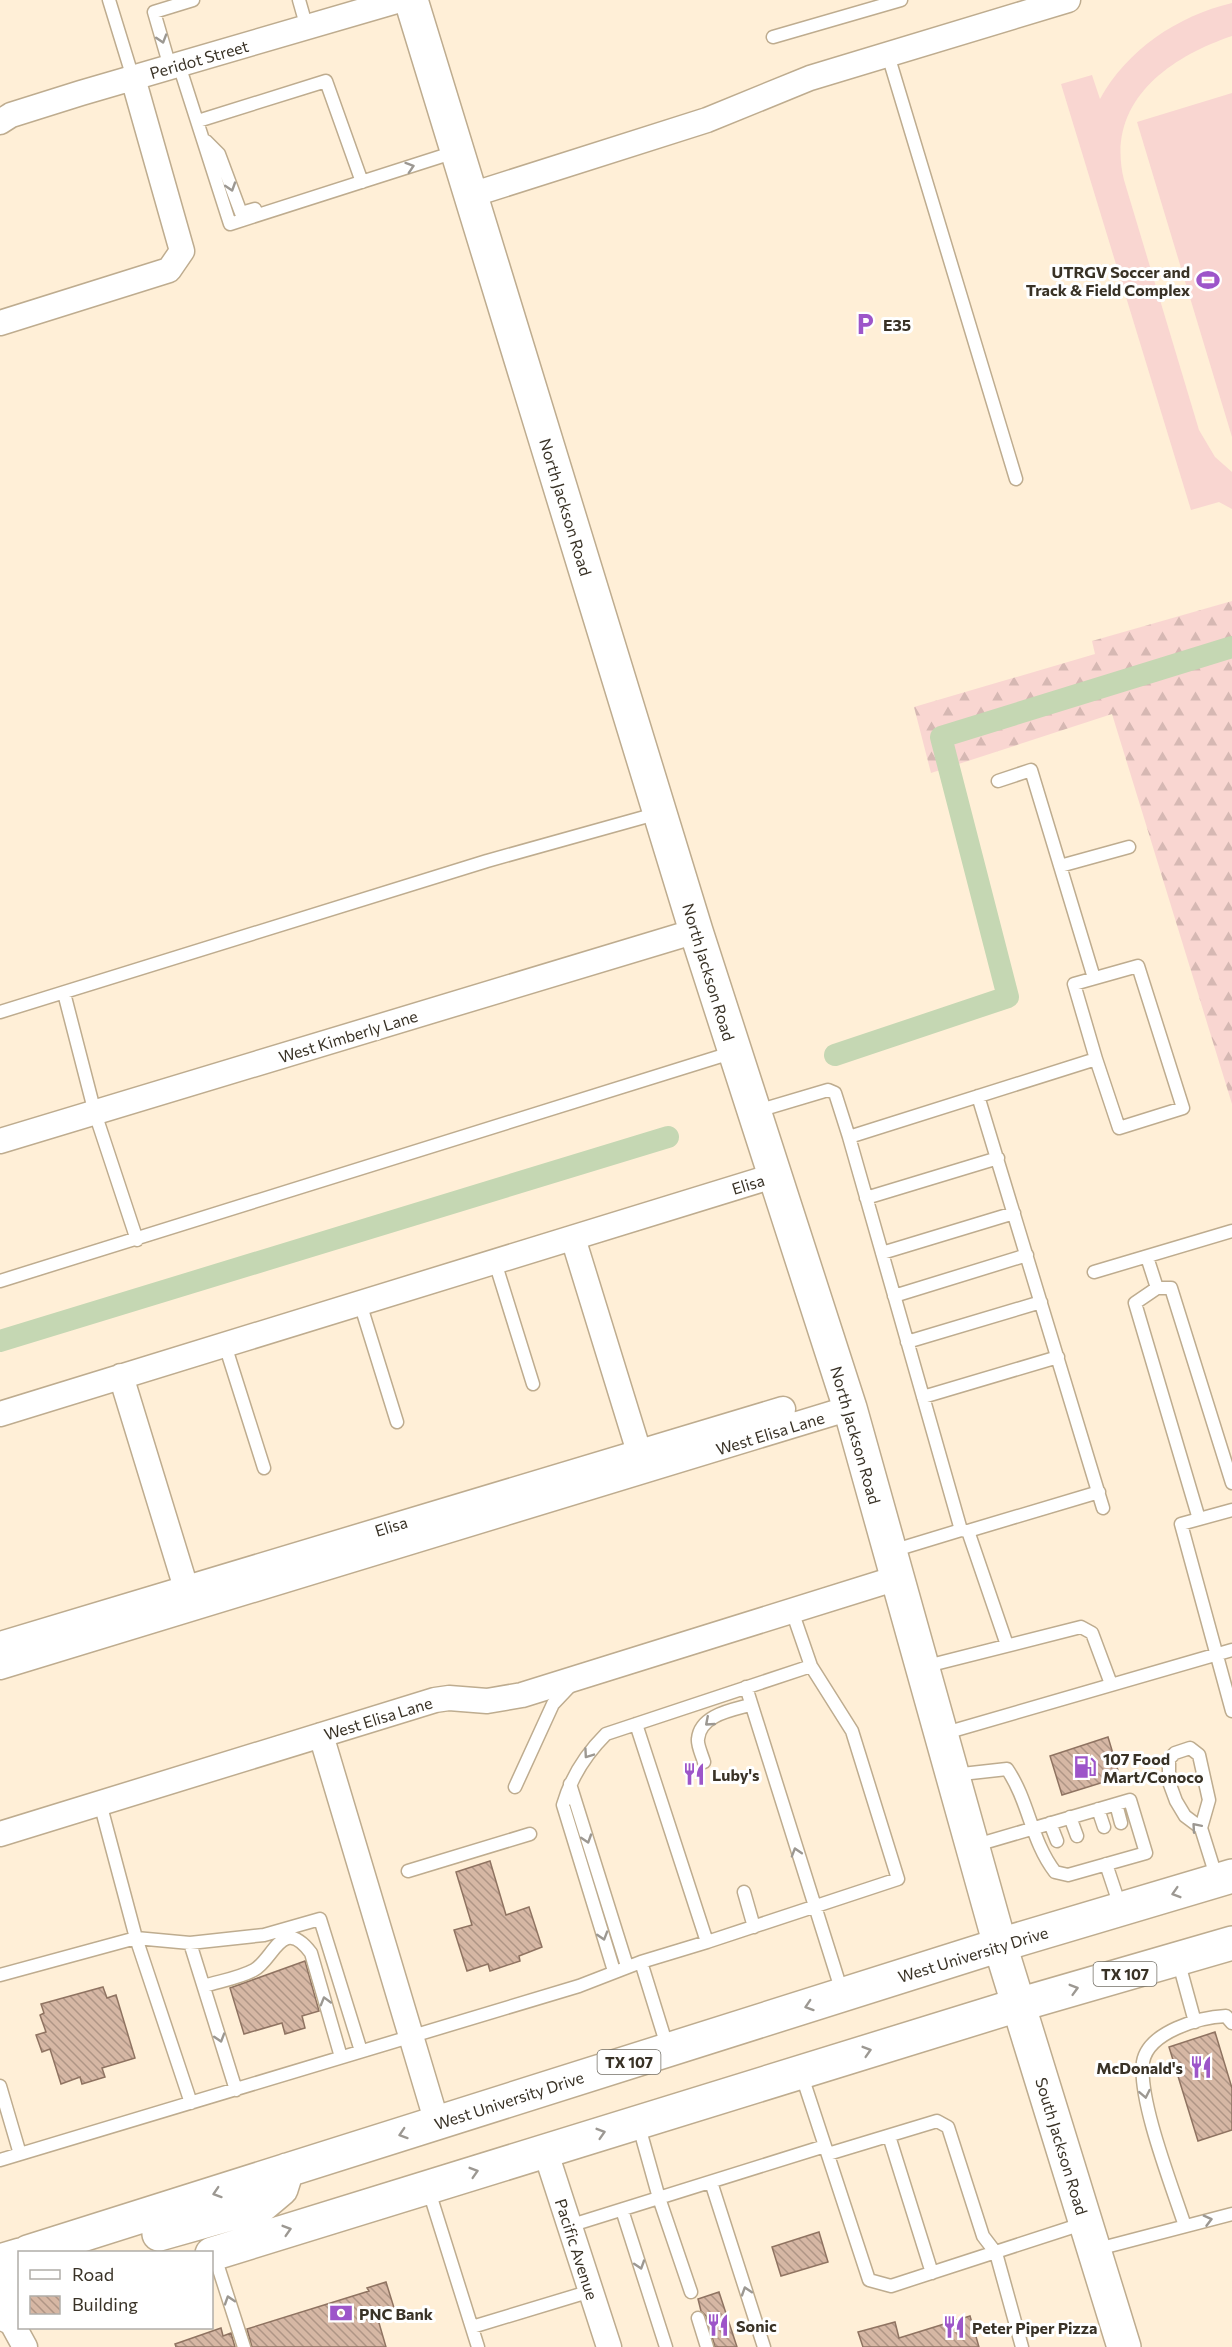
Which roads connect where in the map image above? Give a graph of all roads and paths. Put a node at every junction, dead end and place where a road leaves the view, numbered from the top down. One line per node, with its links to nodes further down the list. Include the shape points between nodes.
1 (109, 0): 12 (lane)
2 (193, 0): 11 (lane, one-way to 11, via 154,12)
3 (299, 0): 8 (lane)
4 (400, 0): 8 (street, Peridot Street)
5 (411, 0): 16 (main road, North Jackson Road)
6 (901, 0): 9 (lane)
7 (1068, 0): 10 (street)
8 (307, 28): 11 (street, Peridot Street)
9 (773, 37)
10 (888, 55): 19 (street, via 810,78 707,120); 22 (lane)
11 (175, 66): 12 (street, Peridot Street); 14 (lane)
12 (133, 78): 13 (street, Peridot Street, via 11,115); 21 (street, via 182,251 170,270)
13 (0, 122)
14 (198, 122): 15 (lane); 18 (lane, via 326,81)
15 (203, 138): 18 (lane, via 230,224); 20 (lane, one-way to 20, via 219,154 241,213)
16 (457, 152): 18 (lane, one-way to 16); 19 (main road, North Jackson Road)
17 (336, 182): 18 (lane)
18 (356, 184)
19 (471, 195): 24 (main road, North Jackson Road)
20 (285, 199)
21 (0, 323)
22 (1016, 479)
23 (998, 781): 26 (lane, via 1031,771)
24 (660, 813): 27 (main road, North Jackson Road); 29 (lane, via 476,864)
25 (1129, 847): 26 (lane)
26 (1060, 866): 28 (lane)
27 (696, 931): 31 (main road, North Jackson Road); 35 (street, West Kimberly Lane)
28 (1094, 978): 32 (lane, via 1074,984); 32 (lane, via 1138,966 1183,1108 1119,1128)
29 (64, 993): 30 (lane); 35 (lane)
30 (0, 1012)
31 (734, 1052): 34 (main road, North Jackson Road); 44 (lane)
32 (1096, 1059): 33 (lane)
33 (978, 1096): 36 (lane); 38 (lane)
34 (753, 1112): 36 (lane, via 828,1090 835,1093); 39 (main road, North Jackson Road)
35 (95, 1113): 37 (street, West Kimberly Lane); 44 (lane)
36 (849, 1137): 40 (lane)
37 (0, 1142)
38 (998, 1158): 40 (lane); 41 (lane)
39 (773, 1176): 43 (street, Elisa); 61 (main road, North Jackson Road)
40 (866, 1198): 45 (lane)
41 (1014, 1213): 45 (lane); 46 (lane)
42 (1232, 1231): 47 (lane)
43 (573, 1238): 48 (street, Elisa); 65 (street)
44 (137, 1240): 50 (lane)
45 (882, 1253): 52 (lane)
46 (1027, 1255): 52 (lane); 53 (lane)
47 (1147, 1257): 49 (lane); 51 (lane)
48 (495, 1262): 54 (street, Elisa); 59 (lane)
49 (1094, 1272)
50 (0, 1281)
51 (1156, 1288): 67 (lane, via 1171,1288); 71 (lane, via 1135,1303)
52 (894, 1296): 55 (lane)
53 (1041, 1302): 55 (lane); 57 (lane)
54 (360, 1303): 56 (street, Elisa); 64 (lane)
55 (907, 1342): 60 (lane)
56 (225, 1345): 58 (street, Elisa); 66 (lane)
57 (1058, 1357): 60 (lane); 68 (lane)
58 (121, 1376): 63 (street, Elisa); 74 (street)
59 (533, 1384)
60 (923, 1397): 72 (lane)
61 (850, 1408): 73 (main road, North Jackson Road); 81 (street, West Elisa Lane)
62 (783, 1409): 65 (street, Elisa)
63 (0, 1414)
64 (397, 1422)
65 (639, 1452): 74 (street, Elisa)
66 (264, 1468)
67 (1232, 1483)
68 (1099, 1492): 69 (lane); 72 (lane)
69 (1103, 1508)
70 (1232, 1510): 71 (lane)
71 (1199, 1519): 79 (lane, via 1181,1524)
72 (964, 1530): 73 (lane); 77 (lane)
73 (893, 1565): 75 (street, West Elisa Lane); 82 (main road, North Jackson Road)
74 (186, 1588): 76 (street, Elisa)
75 (792, 1611): 80 (lane); 83 (street, West Elisa Lane)
76 (0, 1644)
77 (1007, 1645): 82 (lane); 84 (lane, via 1081,1627 1092,1633)
78 (1232, 1650): 79 (lane)
79 (1216, 1654): 84 (lane); 87 (lane)
80 (811, 1666): 85 (lane); 113 (lane, via 852,1731 898,1879)
81 (0, 1667)
82 (922, 1667): 90 (main road, North Jackson Road)
83 (578, 1678): 89 (street, West Elisa Lane, via 487,1701 435,1700); 94 (lane, via 553,1704)
84 (1111, 1684): 90 (lane)
85 (746, 1687): 86 (lane); 88 (lane)
86 (750, 1705): 91 (lane, one-way to 91, via 718,1715 703,1725 698,1740); 113 (lane, one-way to 86)
87 (1232, 1710)
88 (636, 1724): 93 (lane, one-way to 93, via 606,1734); 117 (lane)
89 (321, 1735): 95 (street, West Elisa Lane); 131 (street)
90 (941, 1735): 92 (main road, North Jackson Road)
91 (704, 1762)
92 (952, 1775): 102 (lane, via 1007,1769); 108 (main road, North Jackson Road)
93 (569, 1783): 123 (lane, one-way to 123); 124 (lane, one-way to 124, via 563,1805)
94 (515, 1787)
95 (100, 1803): 104 (street, West Elisa Lane); 116 (lane)
96 (1116, 1804): 97 (lane); 100 (lane); 109 (lane, via 1130,1800 1146,1853 1129,1852)
97 (1098, 1809): 98 (lane); 101 (lane)
98 (1070, 1817): 99 (lane); 106 (lane)
99 (1050, 1823): 102 (lane); 107 (lane)
100 (1121, 1823)
101 (1104, 1827)
102 (1032, 1828): 108 (lane); 109 (lane, via 1055,1872)
103 (1201, 1828): 103 (lane, one-way to 103, via 1185,1815 1169,1782 1170,1759 1190,1748 1199,1755 1209,1800); 111 (lane)
104 (0, 1834)
105 (530, 1834): 110 (lane)
106 (1077, 1836)
107 (1057, 1841)
108 (972, 1847): 120 (main road, North Jackson Road)
109 (1110, 1859): 114 (lane)
110 (408, 1872)
111 (1225, 1878): 114 (main road, West University Drive / TX 107, one-way to 114)
112 (744, 1892): 115 (lane)
113 (813, 1908): 115 (lane); 127 (lane)
114 (1121, 1909): 120 (main road, West University Drive / TX 107)
115 (754, 1927): 117 (lane)
116 (136, 1938): 118 (lane); 125 (lane); 138 (lane)
117 (706, 1942): 122 (lane)
118 (190, 1943): 126 (lane); 133 (lane, via 264,1935 320,1919)
119 (1232, 1943): 121 (main road, TX 107)
120 (1000, 1946): 127 (main road, West University Drive / TX 107); 128 (main road, South Jackson Road)
121 (1178, 1959): 128 (main road, TX 107, one-way to 121); 129 (lane)
122 (641, 1962): 123 (lane); 132 (lane)
123 (627, 1966): 124 (lane)
124 (614, 1971): 131 (lane, via 579,1986)
125 (0, 1975)
126 (204, 1986): 134 (lane, one-way to 126, via 311,1953 304,1944 282,1940 274,1945 263,1965); 137 (lane, one-way to 137)
127 (843, 1995): 132 (main road, West University Drive / TX 107, one-way to 132)
128 (1018, 2005): 135 (main road, TX 107, one-way to 128); 154 (main road, South Jackson Road)
129 (1195, 2022): 130 (lane, via 1226,2016); 153 (lane, one-way to 153, via 1159,2036 1143,2060 1143,2091)
130 (1232, 2023)
131 (411, 2036): 133 (lane); 140 (street)
132 (668, 2050): 140 (main road, West University Drive / TX 107)
133 (362, 2051): 134 (lane)
134 (341, 2057): 137 (lane)
135 (801, 2072): 139 (main road, TX 107); 143 (lane)
136 (0, 2086): 144 (lane)
137 (236, 2090): 138 (lane)
138 (191, 2103): 144 (lane)
139 (638, 2122): 142 (main road, TX 107, one-way to 139); 149 (lane)
140 (437, 2123): 146 (main road, West University Drive / TX 107, one-way to 146)
141 (889, 2136): 143 (lane); 158 (lane, via 937,2121 948,2127 983,2236); 160 (lane)
142 (545, 2150): 148 (main road, TX 107, one-way to 142); 152 (street, Pacific Avenue)
143 (826, 2150): 147 (lane); 160 (lane, via 869,2280 891,2286)
144 (20, 2154): 145 (lane)
145 (0, 2160)
146 (287, 2170): 155 (main road, West University Drive / TX 107, one-way to 155); 156 (main road, via 281,2189 262,2205)
147 (711, 2182): 149 (lane); 172 (lane, one-way to 147)
148 (428, 2187): 157 (main road, TX 107, one-way to 148); 165 (lane)
149 (659, 2198): 150 (lane); 162 (lane)
150 (622, 2210): 152 (lane); 170 (lane, one-way to 170)
151 (1232, 2214): 153 (lane, one-way to 151)
152 (569, 2226): 161 (street, Pacific Avenue)
153 (1185, 2226): 154 (lane)
154 (1090, 2236): 158 (lane); 174 (main road, South Jackson Road)
155 (37, 2251)
156 (104, 2251)
157 (213, 2253): 167 (lane, one-way to 157)
158 (996, 2253): 160 (lane); 173 (lane)
159 (12, 2259): 163 (main road, via 8,2287 2,2297)
160 (932, 2273)
161 (591, 2291): 165 (lane); 169 (street, Pacific Avenue)
162 (691, 2292)
163 (9, 2316): 166 (street)
164 (698, 2318): 171 (lane)
165 (472, 2326): 168 (lane)
166 (25, 2347)
167 (244, 2347)
168 (478, 2347)
169 (609, 2347)
170 (666, 2347)
171 (708, 2347)
172 (764, 2347)
173 (1022, 2347)
174 (1124, 2347)

